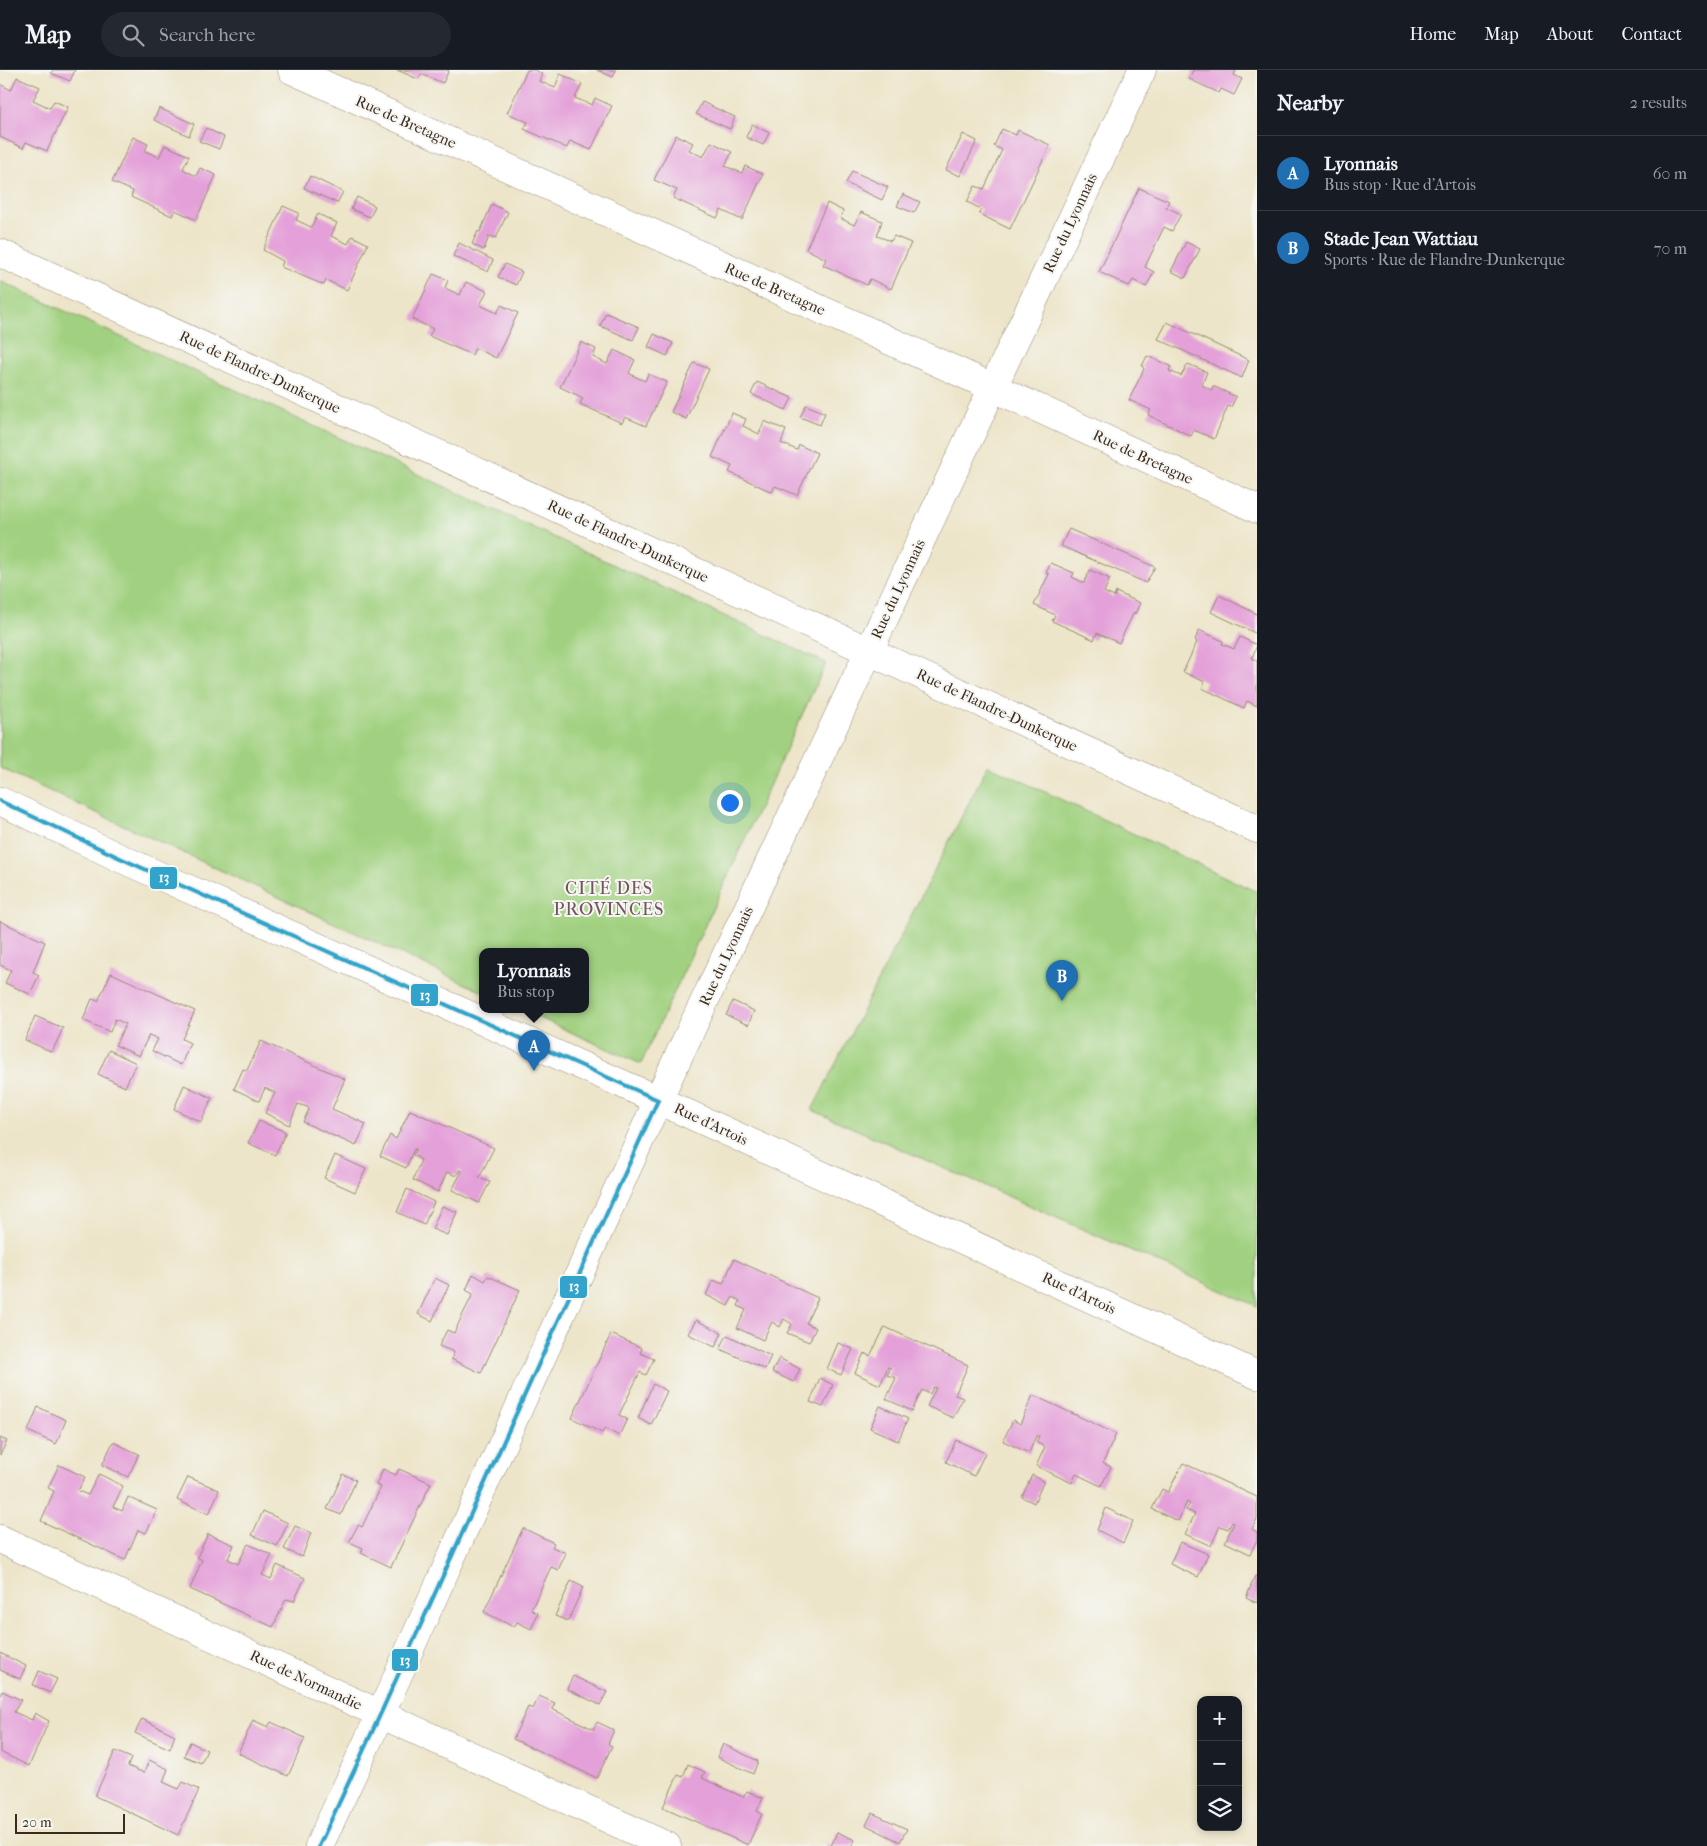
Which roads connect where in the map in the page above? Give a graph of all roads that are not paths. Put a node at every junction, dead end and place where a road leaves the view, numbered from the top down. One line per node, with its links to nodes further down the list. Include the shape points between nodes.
1 (292, 70): 4 (street, Rue de Bretagne)
2 (1142, 70): 4 (street, Rue du Lyonnais)
3 (0, 253): 6 (street, Rue de Flandre-Dunkerque)
4 (992, 387): 5 (street, Rue de Bretagne); 6 (street, Rue du Lyonnais)
5 (1257, 509)
6 (869, 651): 8 (street, Rue de Flandre-Dunkerque); 9 (street, Rue du Lyonnais)
7 (0, 802): 9 (street, Rue d'Artois)
8 (1257, 829)
9 (658, 1100): 10 (street, Rue d'Artois); 12 (street, Rue du Lyonnais)
10 (1257, 1375)
11 (0, 1539): 12 (street, Rue de Normandie)
12 (380, 1715): 13 (street, Rue du Lyonnais); 14 (street, Rue de Normandie)
13 (319, 1846)
14 (666, 1846)

